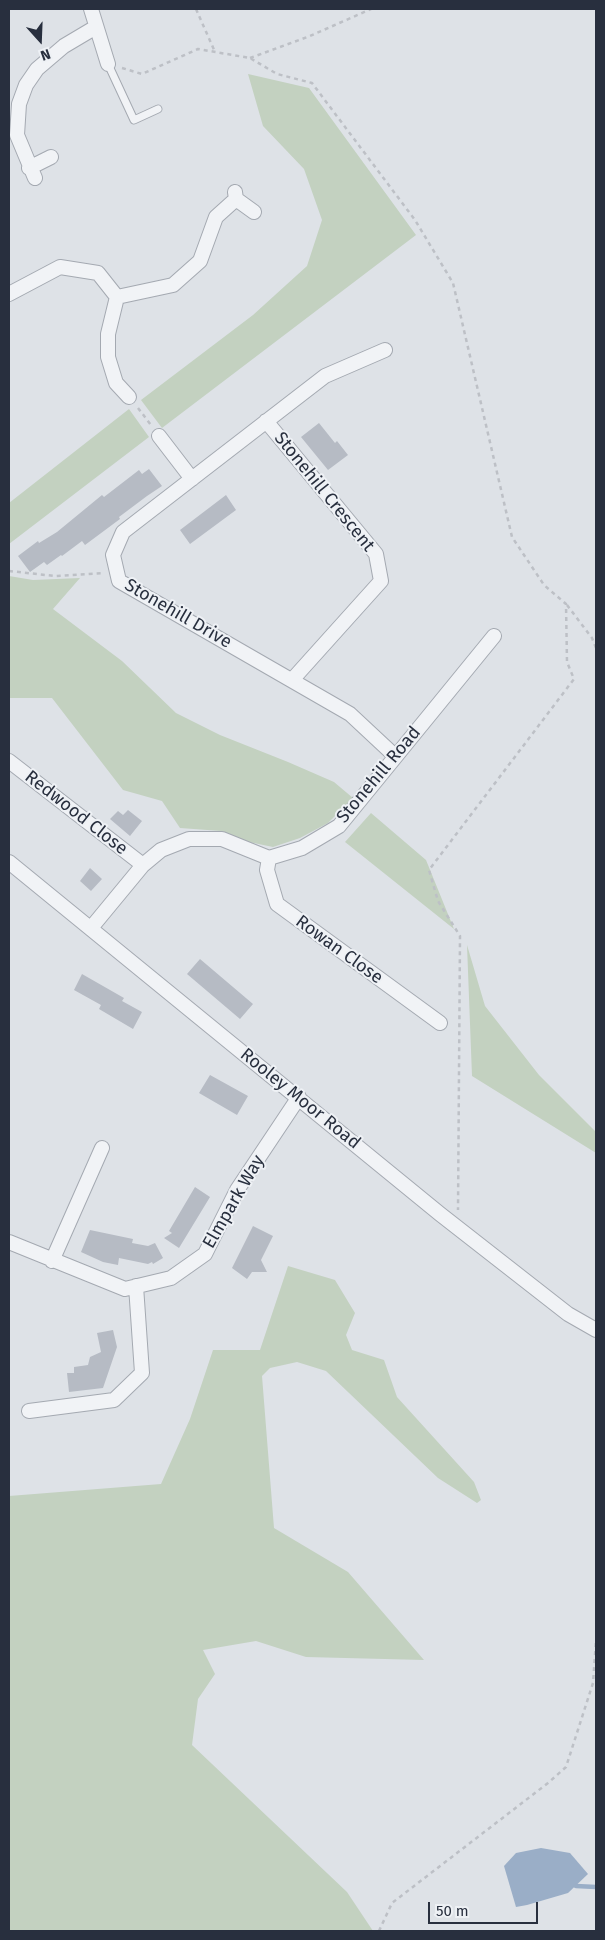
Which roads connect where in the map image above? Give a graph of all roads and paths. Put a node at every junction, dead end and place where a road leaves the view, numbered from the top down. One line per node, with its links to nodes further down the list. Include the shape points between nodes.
1 (91, 9): 4 (street)
2 (196, 9): 5 (path)
3 (371, 9): 6 (path)
4 (96, 27): 7 (street); 9 (street, via 64,46 36,69 19,104 17,135 32,173)
5 (215, 52): 6 (path); 7 (path, via 198,49 142,74)
6 (250, 58): 20 (path, via 277,74 312,83 415,220 453,283 512,537 544,585)
7 (108, 64): 8 (lane, via 134,120)
8 (158, 109)
9 (51, 157)
10 (254, 212): 12 (street, via 235,196 216,217 200,260 173,285)
11 (9, 294): 12 (street, via 60,267 98,273)
12 (117, 297): 14 (street, via 108,334 108,357 116,383)
13 (385, 350): 15 (street, Stonehill Drive, via 325,376)
14 (129, 397): 16 (path)
15 (266, 421): 17 (street, Stonehill Drive); 23 (street, Stonehill Crescent, via 376,554 381,581)
16 (159, 436): 17 (street)
17 (192, 479): 19 (street, Stonehill Drive, via 123,532 113,555)
18 (9, 571): 19 (path, via 55,576)
19 (118, 573): 23 (street, Stonehill Drive, via 119,581)
20 (566, 604): 22 (path); 33 (path, via 566,662 574,679 429,870 438,901 460,936)
21 (494, 636): 24 (street, Stonehill Road)
22 (596, 648)
23 (292, 680): 24 (street, Stonehill Drive, via 350,714)
24 (395, 756): 26 (street, Stonehill Road, via 338,826 302,848)
25 (9, 761): 28 (street, Redwood Close)
26 (269, 858): 28 (street, via 222,839 189,839 161,850); 30 (street, Rowan Close, via 267,870 277,904)
27 (9, 862): 29 (street, Rooley Moor Road)
28 (143, 865): 29 (street)
29 (91, 928): 31 (street, Rooley Moor Road)
30 (440, 1023)
31 (299, 1097): 33 (street, Rooley Moor Road); 36 (street, Elmpark Way, via 236,1190 205,1254 171,1278)
32 (102, 1148): 35 (street)
33 (458, 1228): 37 (street, Rooley Moor Road, via 568,1314)
34 (9, 1242): 35 (street, Elmpark Way)
35 (52, 1261): 36 (street, Elmpark Way, via 125,1289)
36 (136, 1286): 38 (street, via 142,1373 114,1400)
37 (596, 1330)
38 (29, 1411)
39 (596, 1641): 40 (path, via 592,1683 566,1767 392,1903)
40 (379, 1931)

